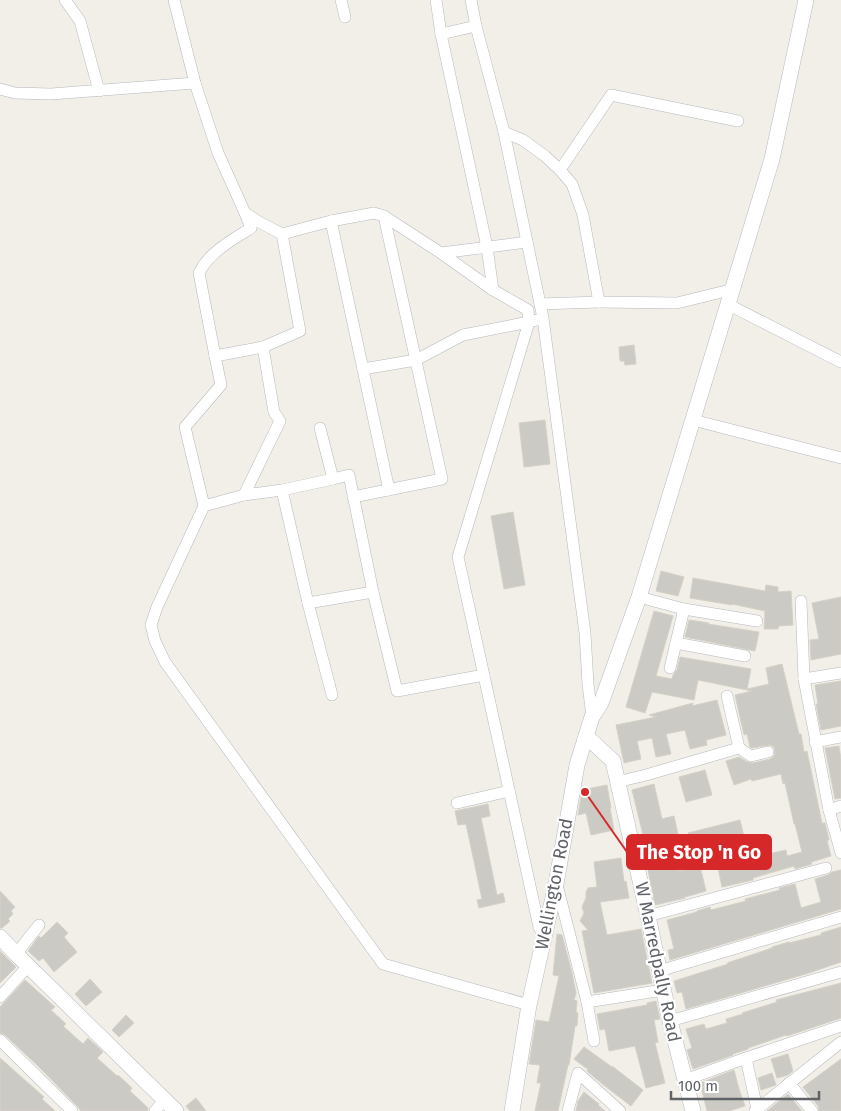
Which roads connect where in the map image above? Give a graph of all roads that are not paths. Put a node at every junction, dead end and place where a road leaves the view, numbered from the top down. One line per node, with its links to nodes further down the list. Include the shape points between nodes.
1 (65, 0): 12 (street, via 80,21)
2 (174, 0): 10 (street)
3 (341, 0): 7 (street)
4 (436, 0): 9 (street)
5 (471, 0): 8 (street)
6 (806, 0): 23 (main road, Wellington Road, via 772,159)
7 (345, 17)
8 (476, 26): 9 (street); 14 (street)
9 (442, 34): 21 (street)
10 (195, 83): 12 (street); 16 (street, via 218,153)
11 (0, 89): 12 (street, via 15,93 52,94)
12 (99, 91)
13 (738, 121): 15 (street, via 611,95)
14 (504, 132): 15 (street, via 524,140); 20 (street)
15 (560, 170): 25 (street, via 572,184 583,215)
16 (245, 212): 19 (street); 31 (street, via 251,228 219,249 199,273)
17 (384, 216): 18 (street, via 374,213); 22 (street); 32 (street)
18 (332, 221): 19 (street); 34 (street)
19 (282, 234): 30 (street, via 300,331)
20 (527, 242): 21 (street); 26 (street)
21 (487, 247): 22 (street); 24 (street)
22 (440, 253): 24 (street)
23 (734, 289): 25 (street, via 676,303); 27 (main road, Wellington Road)
24 (493, 290): 29 (street, via 528,310)
25 (599, 302): 26 (street)
26 (540, 304): 28 (street)
27 (729, 304): 33 (street); 35 (main road, Wellington Road)
28 (543, 318): 29 (street); 58 (street, via 585,633)
29 (530, 322): 32 (street, via 463,335); 54 (street, via 458,557)
30 (263, 347): 31 (street); 41 (street, via 274,412 280,421)
31 (215, 356): 43 (street, via 221,385 185,427)
32 (416, 360): 34 (street); 40 (street, via 442,479)
33 (841, 362)
34 (363, 370): 40 (street)
35 (693, 420): 37 (street); 45 (main road, Wellington Road)
36 (320, 428): 38 (street)
37 (841, 458)
38 (332, 479): 39 (street); 42 (street, via 349,474)
39 (282, 490): 41 (street); 47 (street)
40 (389, 490): 42 (street)
41 (244, 495): 43 (street)
42 (353, 497): 44 (street)
43 (204, 506): 84 (street, via 151,625 165,662 383,964)
44 (373, 592): 47 (street); 54 (street, via 397,691)
45 (639, 597): 48 (street); 58 (main road, Wellington Road, via 601,703)
46 (801, 601): 55 (street)
47 (308, 604): 56 (street)
48 (684, 609): 49 (street); 50 (street)
49 (757, 621)
50 (676, 643): 51 (street); 52 (street)
51 (745, 656)
52 (670, 668)
53 (841, 673): 55 (street)
54 (484, 675): 65 (street)
55 (804, 679): 61 (street)
56 (332, 695)
57 (727, 696): 62 (street)
58 (592, 717): 59 (main road, Wellington Road)
59 (586, 736): 64 (main road, W Marredpally Road, via 613,761); 71 (main road, Wellington Road, via 577,765)
60 (841, 737): 61 (street)
61 (815, 742): 68 (street)
62 (739, 748): 63 (street, via 752,756); 64 (street)
63 (768, 752)
64 (617, 782): 72 (main road, W Marredpally Road)
65 (509, 791): 66 (street); 76 (street, via 539,928)
66 (458, 803)
67 (841, 806): 68 (street)
68 (829, 810): 69 (street)
69 (841, 853)
70 (826, 868): 72 (street)
71 (556, 884): 76 (main road, Wellington Road); 83 (street)
72 (648, 916): 79 (main road, W Marredpally Road)
73 (841, 917): 79 (street)
74 (40, 925): 77 (street)
75 (0, 937): 77 (main road)
76 (544, 937): 84 (main road, Wellington Road)
77 (16, 954): 78 (main road)
78 (28, 965): 82 (street); 93 (main road)
79 (659, 971): 81 (main road, W Marredpally Road)
80 (841, 972): 85 (street)
81 (663, 990): 83 (street); 85 (main road, W Marredpally Road)
82 (0, 997)
83 (586, 1002): 88 (street)
84 (529, 1005): 97 (main road, Wellington Road)
85 (670, 1021): 91 (main road, W Marredpally Road)
86 (841, 1026): 90 (street)
87 (0, 1040): 95 (street)
88 (594, 1041)
89 (841, 1042): 92 (street)
90 (746, 1058): 91 (street); 94 (street)
91 (685, 1080): 100 (main road, W Marredpally Road)
92 (789, 1083): 94 (street); 101 (street)
93 (160, 1105): 96 (main road)
94 (756, 1110)
95 (72, 1111)
96 (176, 1111)
97 (512, 1111)
98 (568, 1111): 99 (street, via 578,1073)
99 (620, 1111)
100 (693, 1111)
101 (812, 1111)

